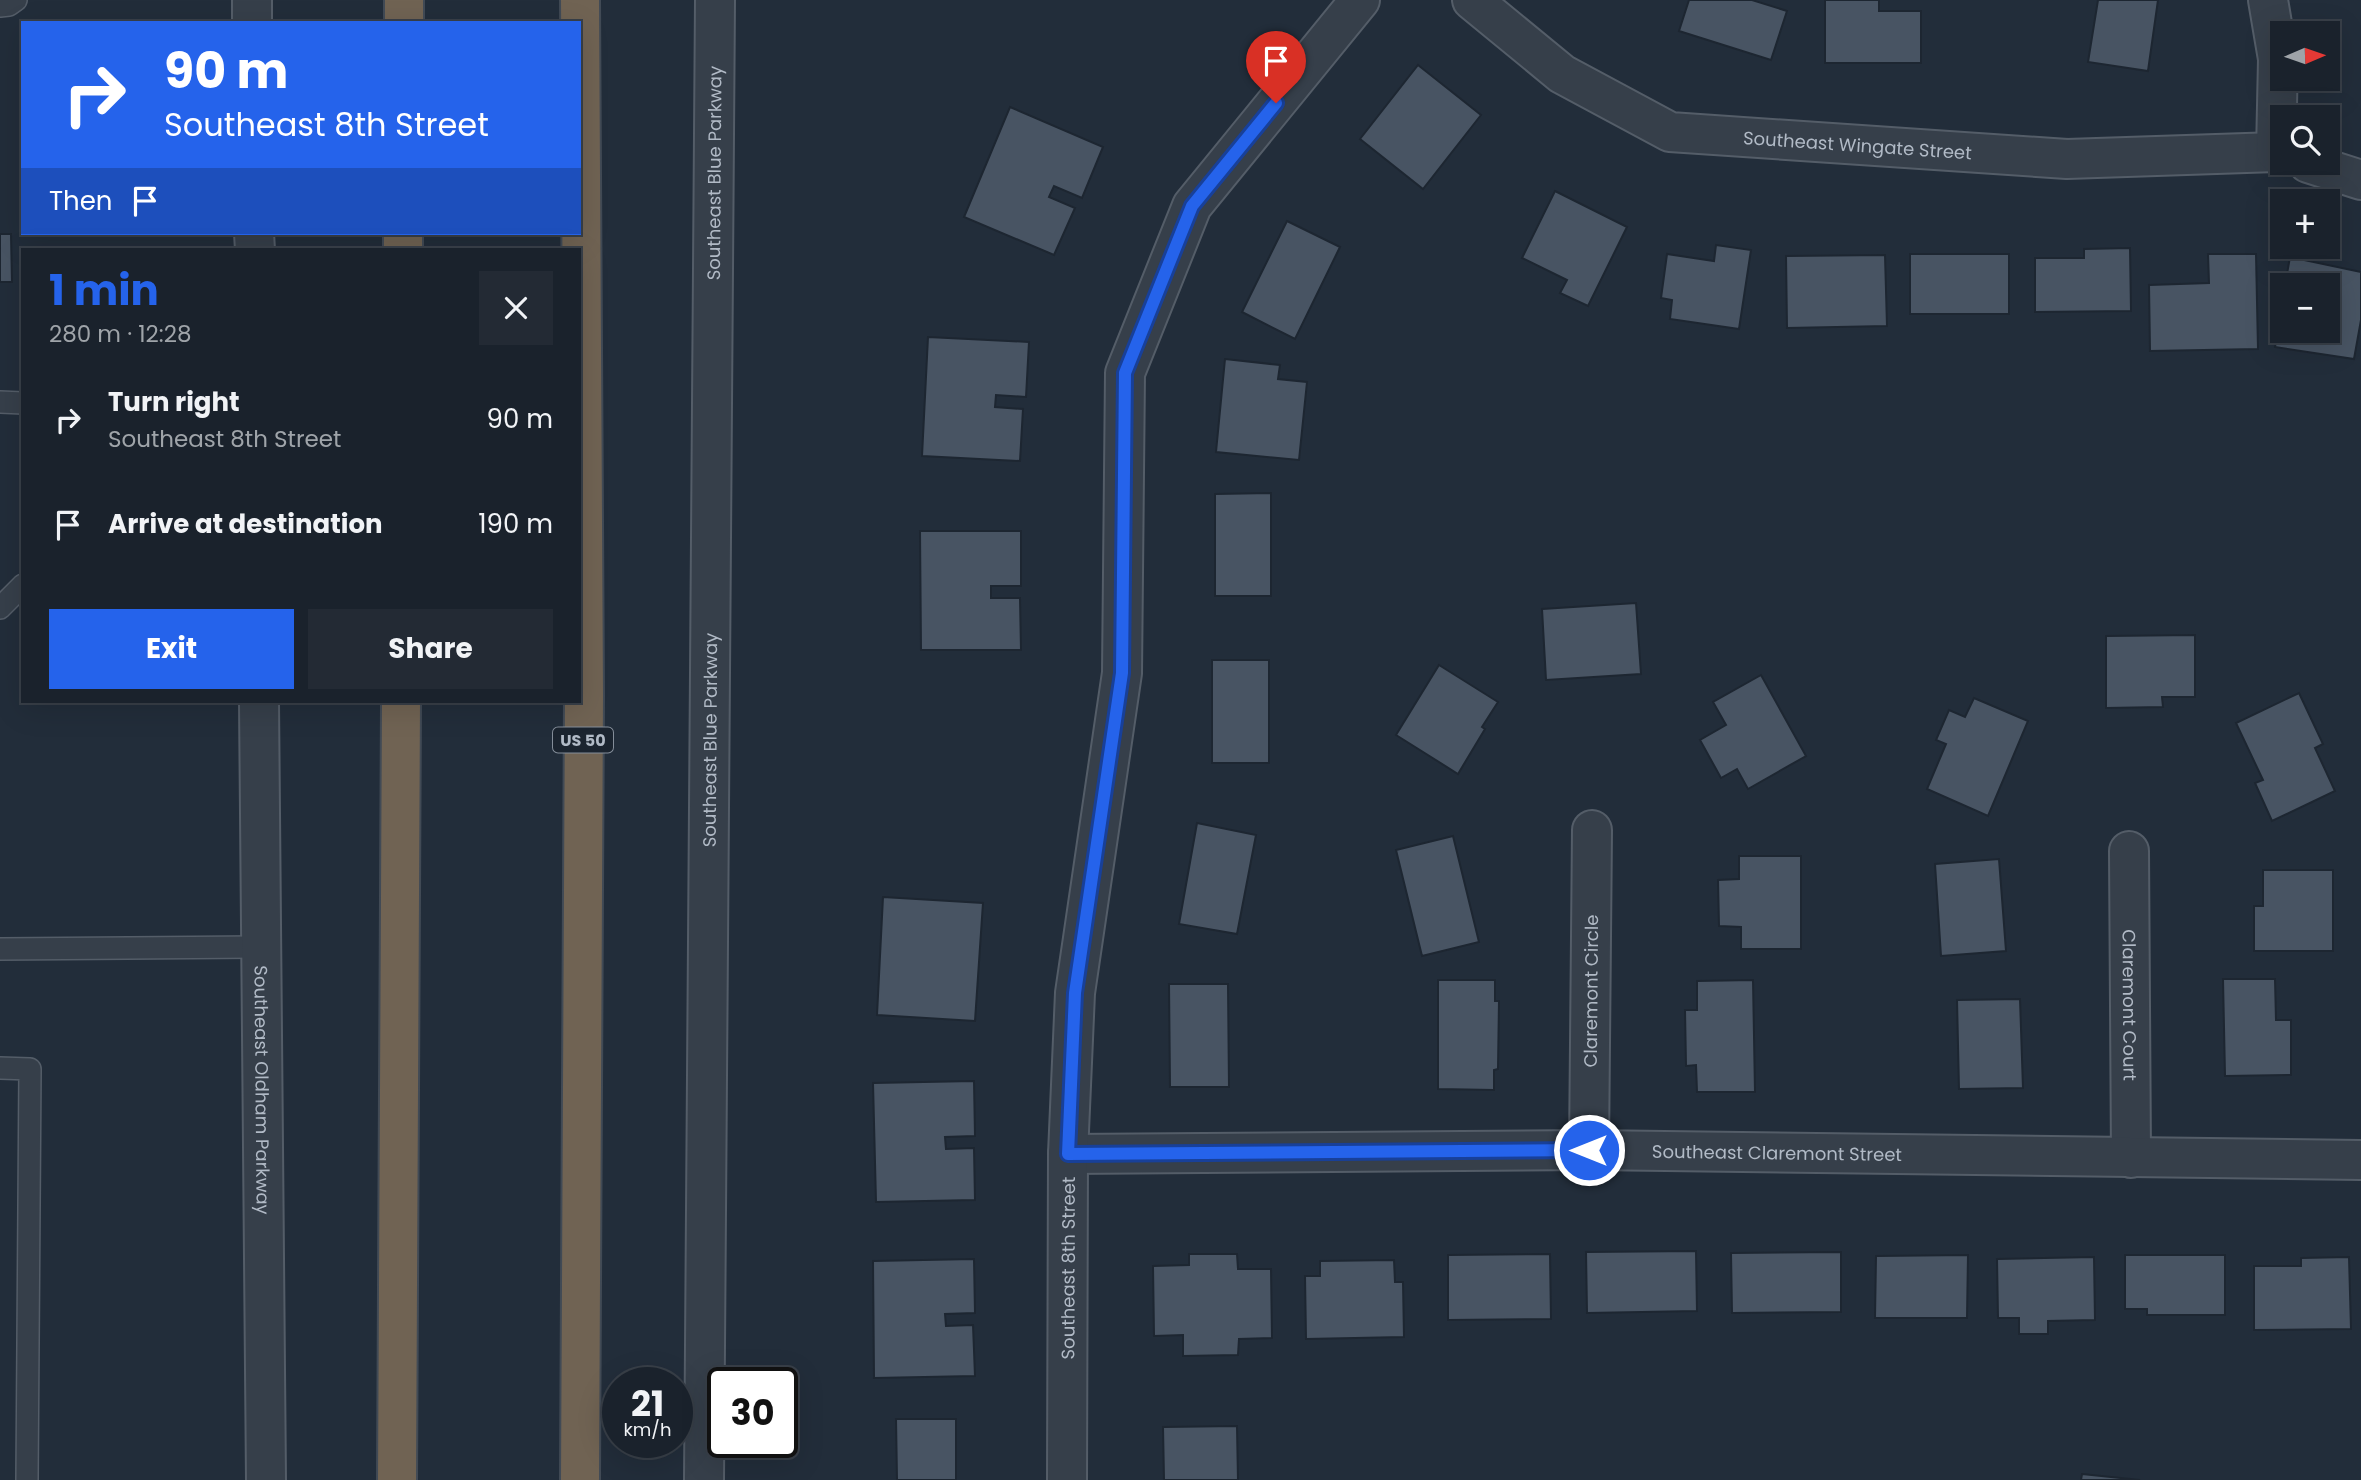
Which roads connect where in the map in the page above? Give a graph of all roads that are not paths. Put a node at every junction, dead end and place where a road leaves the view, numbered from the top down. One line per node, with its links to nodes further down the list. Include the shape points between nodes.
1 (16, 0): 9 (lane)
2 (252, 0): 10 (street)
3 (404, 0): 11 (highway)
4 (580, 0): 12 (highway, US 50)
5 (715, 0): 37 (street, Southeast Blue Parkway)
6 (1360, 0): 30 (street, Southeast 8th Street, via 1192,206 1125,373 1122,673 1075,993)
7 (1472, 0): 14 (street, Southeast Wingate Street, via 1562,74 1670,132 2067,159)
8 (2268, 0): 13 (street)
9 (0, 6)
10 (253, 21)
11 (404, 21)
12 (580, 21)
13 (2283, 105)
14 (2270, 156)
15 (2340, 173): 17 (street, Southeast Wingate Street)
16 (581, 174): 36 (highway, US 50)
17 (2361, 180)
18 (0, 402): 19 (lane)
19 (21, 402)
20 (21, 587): 21 (lane)
21 (0, 608)
22 (259, 703): 26 (street, Southeast Oldham Parkway)
23 (401, 703): 35 (highway)
24 (1592, 830): 29 (street, Claremont Circle)
25 (2129, 851): 31 (street, Claremont Court)
26 (261, 947): 27 (lane); 34 (street, Southeast Oldham Parkway)
27 (0, 949)
28 (0, 1068): 33 (lane, via 30,1069)
29 (1589, 1150): 30 (street, Southeast Claremont Street); 31 (street, Southeast Claremont Street)
30 (1068, 1154): 38 (street, Southeast 8th Street)
31 (2130, 1158): 32 (street, Southeast Claremont Street)
32 (2361, 1160)
33 (27, 1480)
34 (266, 1480)
35 (397, 1480)
36 (580, 1480)
37 (704, 1480)
38 (1067, 1480)

